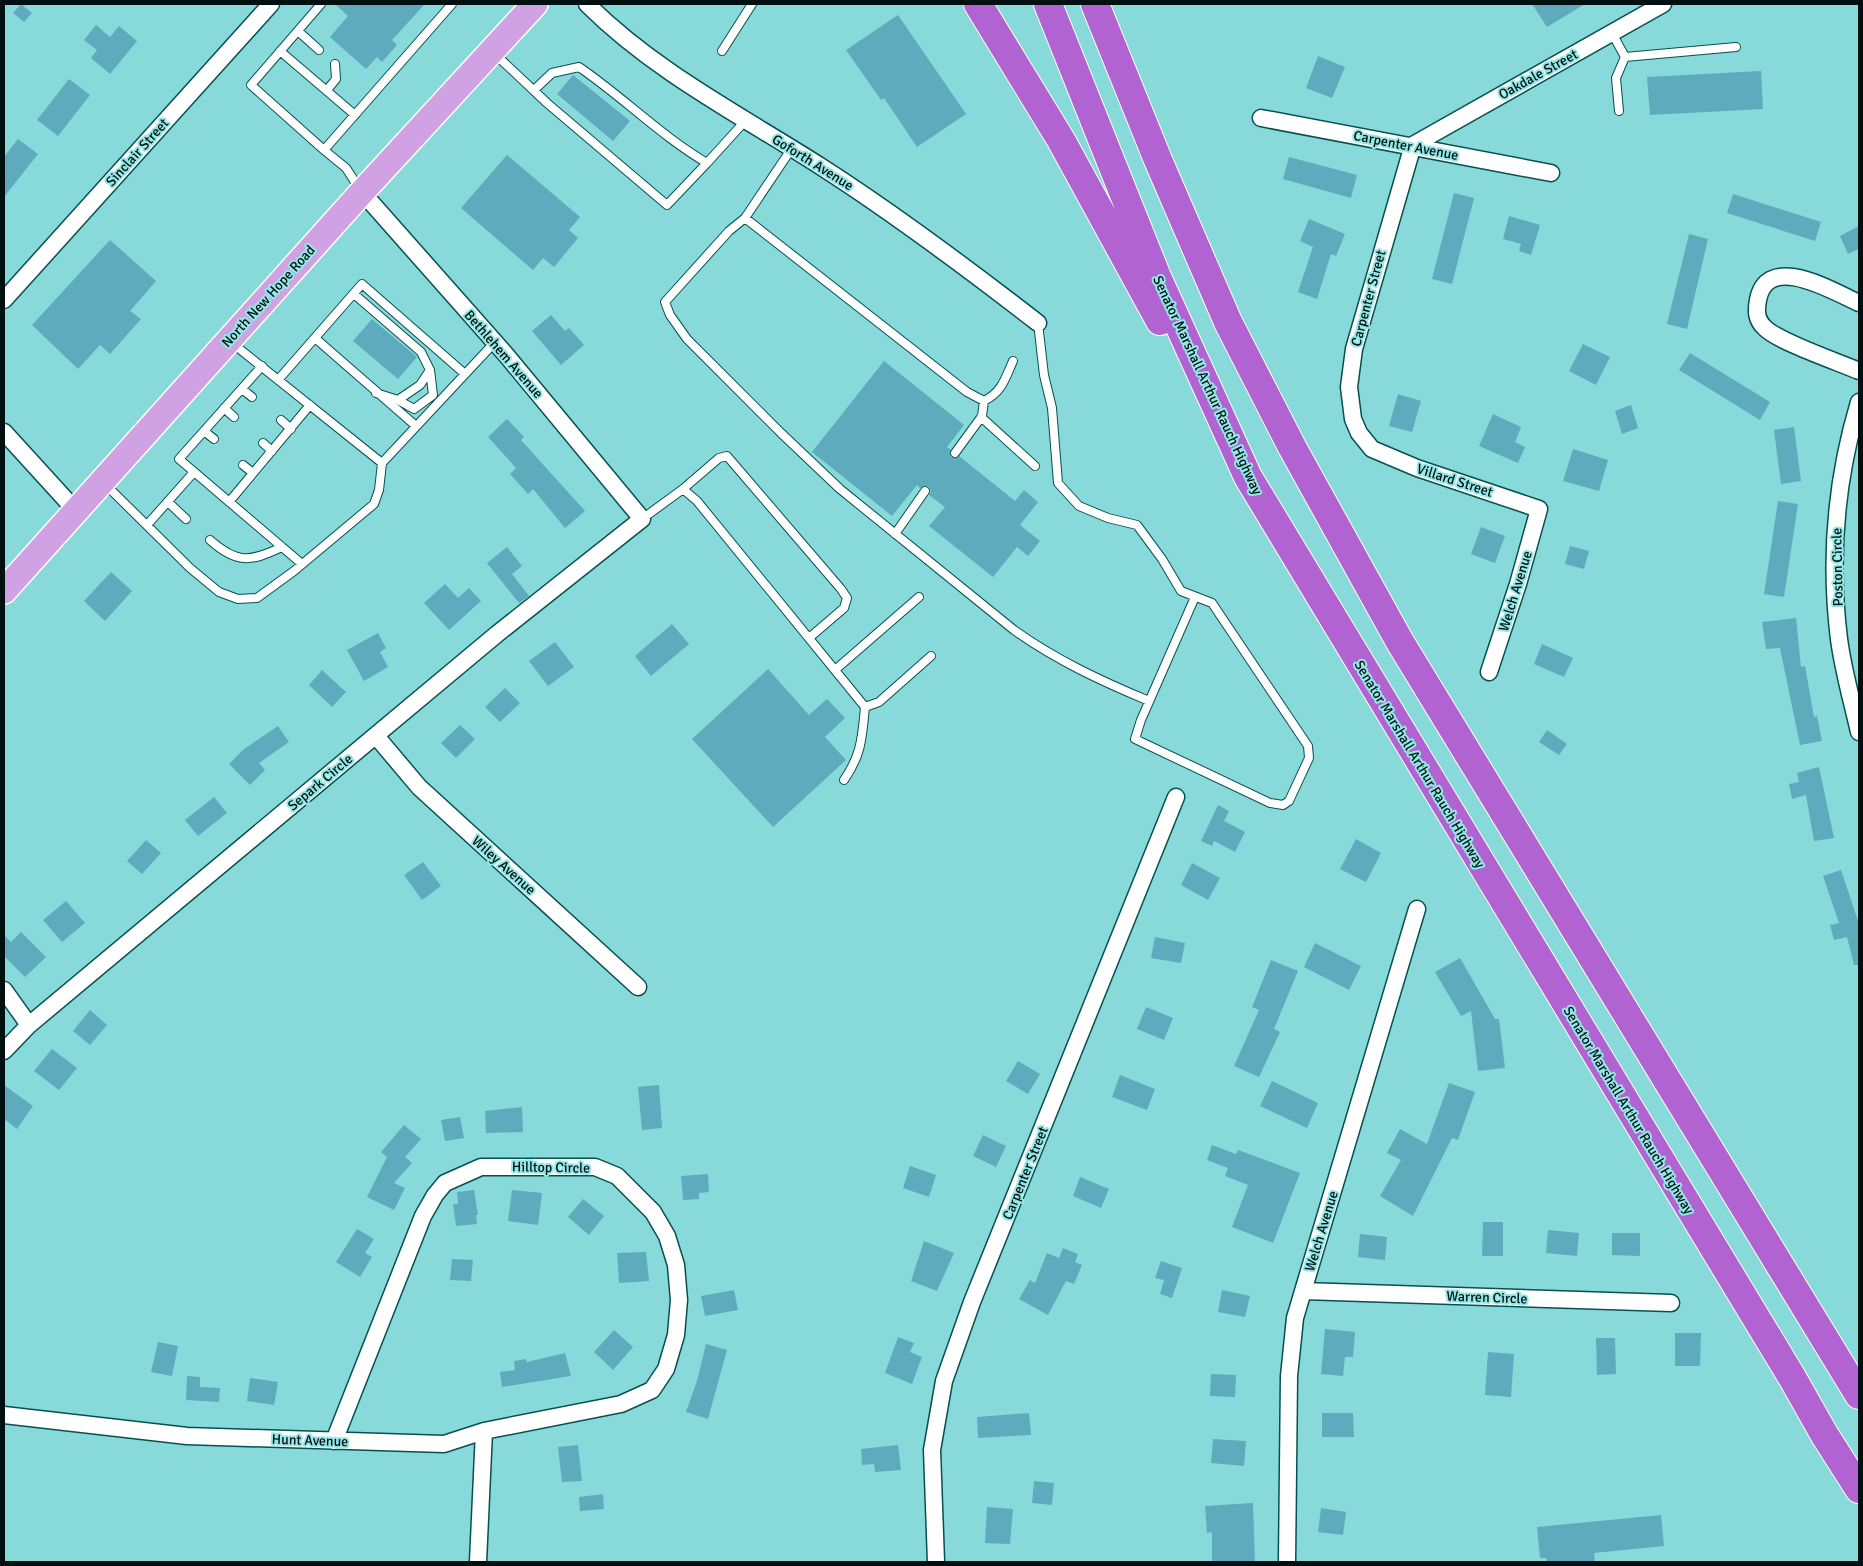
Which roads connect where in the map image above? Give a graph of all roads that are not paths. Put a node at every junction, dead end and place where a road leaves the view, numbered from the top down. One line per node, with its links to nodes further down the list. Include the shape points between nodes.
1 (271, 4): 36 (street, Sinclair Street)
2 (321, 4): 12 (lane)
3 (452, 4): 25 (lane)
4 (535, 4): 17 (main road, North New Hope Road)
5 (587, 4): 27 (street, Goforth Avenue, via 680,79)
6 (752, 4): 18 (lane)
7 (978, 4): 73 (highway, via 1062,140)
8 (1048, 4): 73 (highway, Senator Marshall Arthur Rauch Highway, via 1157,277)
9 (1095, 4): 21 (highway)
10 (1115, 4): 21 (highway, via 1129,54)
11 (1663, 4): 13 (street, Oakdale Street)
12 (298, 31): 15 (lane); 16 (lane)
13 (1612, 33): 19 (lane); 28 (street, Oakdale Street)
14 (1736, 46): 19 (lane)
15 (319, 50)
16 (280, 51): 22 (lane); 30 (lane, via 251,85)
17 (492, 51): 23 (lane); 33 (main road, North New Hope Road)
18 (722, 51)
19 (1625, 57): 24 (lane, via 1616,78)
20 (335, 64): 22 (lane, via 336,79)
21 (1129, 89): 106 (highway, via 1228,322 1400,642)
22 (326, 90): 25 (lane)
23 (534, 90): 31 (lane, via 552,73 579,67); 31 (lane, via 667,206)
24 (1619, 111)
25 (355, 114): 30 (lane)
26 (1261, 118): 28 (street, Carpenter Avenue)
27 (746, 120): 29 (street, Goforth Avenue); 31 (lane)
28 (1412, 145): 32 (street, Carpenter Avenue); 65 (street, Carpenter Street, via 1356,340 1349,387 1353,419)
29 (792, 148): 34 (lane); 38 (street, Goforth Avenue, via 927,237)
30 (324, 150): 33 (lane, via 346,168)
31 (707, 163)
32 (1551, 173)
33 (362, 192): 40 (main road, North New Hope Road); 41 (street, Bethlehem Avenue)
34 (745, 218): 52 (lane, via 967,392); 84 (lane, via 671,294 665,302 670,315 687,339 738,392 840,489)
35 (354, 294): 39 (lane); 44 (lane, via 421,352); 46 (lane, via 362,284)
36 (4, 300)
37 (1859, 303): 45 (street, via 1812,282 1787,275 1767,283 1759,295 1756,311 1761,324 1775,336)
38 (1038, 323): 90 (lane, via 1052,408 1058,484 1079,506 1137,525 1181,591)
39 (315, 338): 47 (lane); 49 (lane)
40 (229, 340): 43 (lane); 74 (main road, North New Hope Road)
41 (495, 342): 46 (lane); 82 (street, Bethlehem Avenue)
42 (1013, 361): 52 (lane, via 1001,389)
43 (262, 366): 47 (lane); 48 (lane)
44 (430, 370): 51 (lane, via 420,385); 51 (lane, via 433,394 414,409)
45 (1859, 371)
46 (465, 374): 59 (lane)
47 (278, 380): 54 (lane)
48 (242, 389): 50 (lane); 55 (lane)
49 (376, 393): 51 (lane); 59 (lane)
50 (252, 397)
51 (398, 400)
52 (984, 401): 57 (lane)
53 (1859, 402): 97 (street, Poston Circle, via 1839,488 1835,546 1839,638)
54 (310, 405): 60 (lane); 68 (lane)
55 (224, 408): 56 (lane); 61 (lane)
56 (234, 417)
57 (981, 417): 67 (lane); 70 (lane)
58 (281, 420): 60 (lane)
59 (416, 426): 68 (lane)
60 (291, 429): 66 (lane)
61 (204, 431): 63 (lane); 71 (lane, via 179,459)
62 (4, 432): 80 (street)
63 (214, 439)
64 (263, 443): 66 (lane)
65 (1372, 449): 79 (street, Villard Street, via 1417,468)
66 (272, 451): 72 (lane)
67 (955, 453)
68 (382, 463): 87 (lane, via 374,504)
69 (243, 465): 72 (lane)
70 (1035, 466)
71 (194, 472): 77 (lane); 78 (lane)
72 (253, 473): 78 (lane)
73 (1248, 477): 114 (highway, Senator Marshall Arthur Rauch Highway)
74 (102, 481): 80 (main road, North New Hope Road); 83 (lane)
75 (683, 489): 82 (lane); 91 (lane, via 697,501); 91 (lane, via 719,458 728,456 841,589 847,598 844,608)
76 (925, 492): 84 (lane)
77 (168, 502): 81 (lane); 83 (lane)
78 (229, 502): 86 (lane)
79 (1539, 509): 94 (street, Welch Avenue)
80 (76, 510): 88 (main road, North New Hope Road)
81 (186, 519)
82 (642, 519): 98 (street, Separk Circle)
83 (147, 525): 87 (lane, via 204,580 219,592 238,599 257,598)
84 (894, 534): 95 (lane, via 1044,651 1090,676)
85 (210, 540): 86 (lane, via 236,558 262,556)
86 (282, 547): 87 (lane)
87 (302, 564)
88 (4, 591)
89 (919, 597): 93 (lane)
90 (1196, 597): 95 (lane); 95 (lane, via 1212,603 1308,746 1309,758 1289,801 1283,805 1270,803 1135,739)
91 (809, 638): 93 (lane)
92 (931, 656): 96 (lane, via 879,702)
93 (835, 670): 96 (lane)
94 (1489, 672)
95 (1149, 701)
96 (865, 707): 99 (lane, via 856,762)
97 (1859, 732)
98 (376, 736): 102 (street, Wiley Avenue, via 419,787); 104 (street, Separk Circle)
99 (844, 780)
100 (1176, 797): 116 (street, Carpenter Street, via 972,1302 944,1382 932,1450)
101 (1416, 909): 107 (street, Welch Avenue)
102 (638, 987)
103 (4, 990): 104 (street)
104 (29, 1025): 105 (street, Separk Circle)
105 (4, 1051)
106 (1781, 1264): 109 (highway); 110 (highway)
107 (1303, 1291): 108 (street, Warren Circle); 117 (street, Welch Avenue, via 1295,1318 1290,1376)
108 (1671, 1304)
109 (1859, 1374)
110 (1859, 1395)
111 (4, 1415): 113 (street, Hunt Avenue, via 187,1436)
112 (484, 1431): 113 (street, Hunt Avenue, via 444,1444); 113 (street, Hilltop Circle, via 621,1404 652,1390 666,1368 676,1335 679,1300 676,1265 667,1236 653,1212 617,1176 596,1167 481,1167 445,1183 423,1216); 115 (street)
113 (334, 1441)
114 (1859, 1489)
115 (478, 1562)
116 (936, 1562)
117 (1287, 1562)

